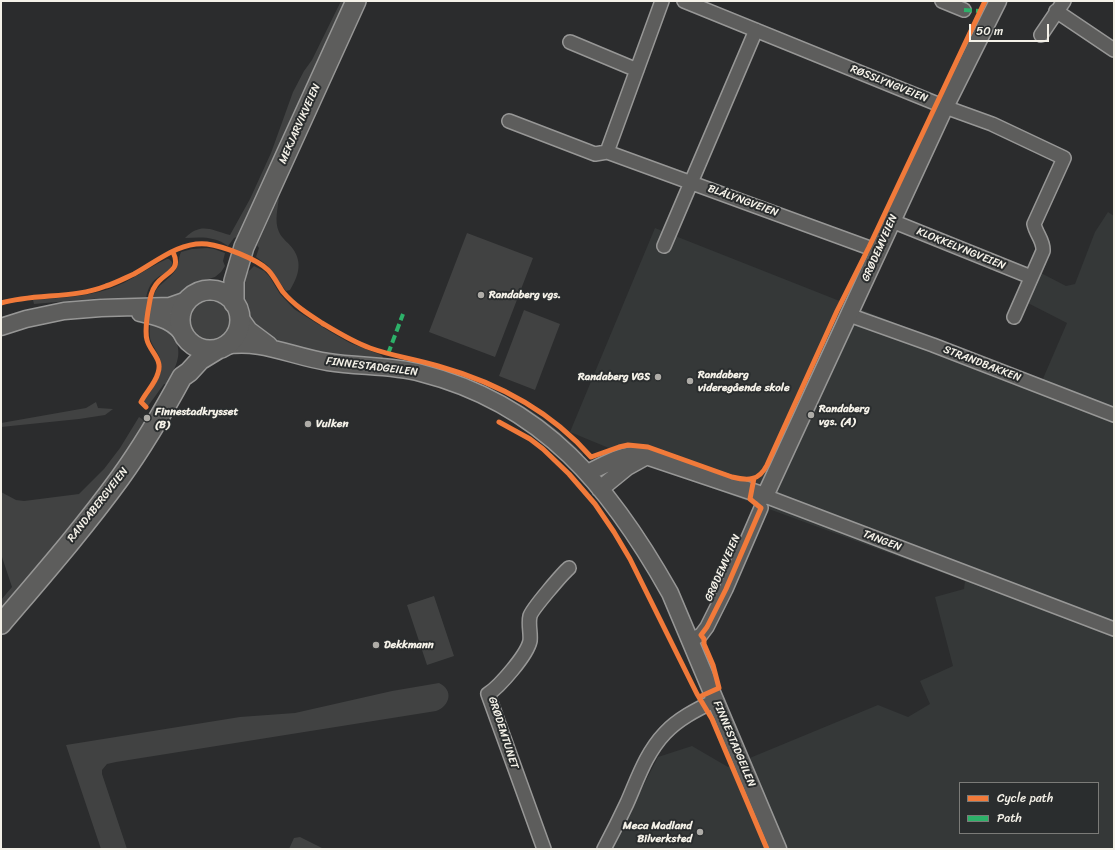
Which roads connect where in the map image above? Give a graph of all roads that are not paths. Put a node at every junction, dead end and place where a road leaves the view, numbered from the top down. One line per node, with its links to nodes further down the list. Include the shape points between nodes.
1 (356, 1): 19 (highway, MEKJARVIKVEIEN)
2 (662, 1): 12 (street)
3 (684, 1): 8 (street, RØSSLYNGVEIEN)
4 (942, 1): 7 (street)
5 (998, 1): 13 (main road, GRØDEMVEIEN)
6 (1060, 6): 9 (street); 11 (street)
7 (964, 10)
8 (756, 30): 13 (street, RØSSLYNGVEIEN); 16 (street)
9 (1041, 35)
10 (570, 42): 12 (street)
11 (1114, 50)
12 (637, 70): 15 (street)
13 (945, 107): 17 (main road, GRØDEMVEIEN); 21 (street, RØSSLYNGVEIEN, via 992,124 1064,158 1034,224 1035,232 1043,244 1043,251)
14 (509, 121): 15 (street, BLÅLYNGVEIEN, via 595,154)
15 (607, 152): 16 (street, BLÅLYNGVEIEN)
16 (691, 182): 18 (street); 20 (street, BLÅLYNGVEIEN)
17 (892, 221): 20 (main road, GRØDEMVEIEN); 21 (street, KLOKKELYNGVEIEN)
18 (664, 246)
19 (244, 247): 22 (highway, MEKJARVIKVEIEN, via 220,280); 24 (highway, MEKJARVIKVEIEN, via 234,281)
20 (878, 251): 25 (main road, GRØDEMVEIEN)
21 (1031, 277): 26 (street)
22 (196, 295): 23 (main road, via 170,306); 24 (highway, via 216,292 223,294); 28 (highway, via 185,304 180,318 182,332)
23 (119, 308): 27 (main road, via 64,311); 28 (main road, via 170,322)
24 (236, 309): 29 (highway, via 238,330 235,337); 30 (main road, FINNESTADGEILEN, via 249,330)
25 (850, 315): 32 (street, STRANDBAKKEN); 36 (main road, GRØDEMVEIEN)
26 (1014, 317)
27 (1, 327)
28 (186, 338): 29 (highway, via 204,350); 31 (highway, RANDABERGVEIEN)
29 (221, 348): 30 (main road, FINNESTADGEILEN, via 243,344); 31 (highway, RANDABERGVEIEN, via 200,360)
30 (274, 348): 34 (main road, FINNESTADGEILEN, via 328,362 420,373 475,391 536,426 565,450)
31 (182, 377): 38 (highway, RANDABERGVEIEN, via 119,479)
32 (1114, 415)
33 (649, 456): 34 (main road, via 628,456); 35 (main road, via 627,467); 36 (main road, TANGEN)
34 (587, 473): 35 (main road, FINNESTADGEILEN)
35 (600, 490): 40 (main road, FINNESTADGEILEN, via 623,518 654,565 670,593)
36 (763, 502): 39 (street, TANGEN); 40 (street, GRØDEMVEIEN, via 707,628 701,635)
37 (569, 568): 42 (street, GRØDEMTUNET, via 530,616 530,639 525,650 499,685 488,694)
38 (1, 624)
39 (1114, 629)
40 (690, 640): 41 (main road, FINNESTADGEILEN)
41 (716, 700): 43 (street, via 683,718 658,742 642,768); 44 (main road, FINNESTADGEILEN)
42 (544, 849)
43 (604, 849)
44 (778, 849)

